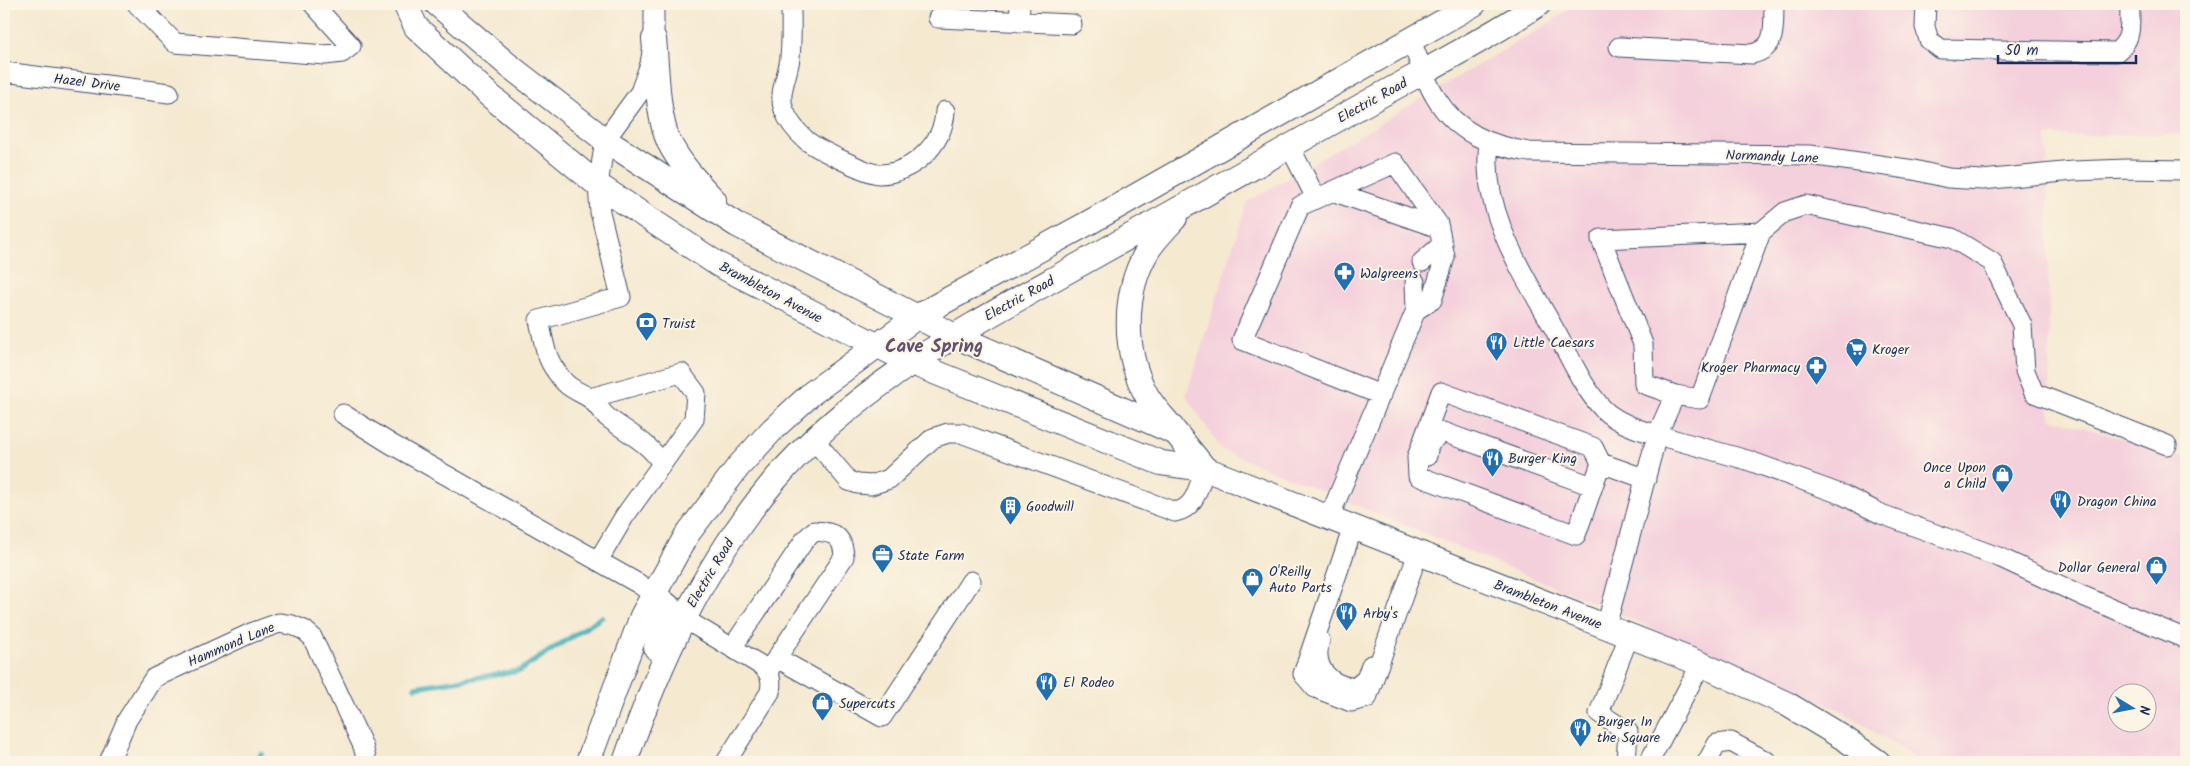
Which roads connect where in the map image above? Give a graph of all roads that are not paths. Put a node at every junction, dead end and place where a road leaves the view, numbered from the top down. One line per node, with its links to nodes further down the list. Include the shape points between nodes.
1 (137, 4): 2 (street, via 175,43 325,56 342,53 351,46)
2 (312, 4)
3 (405, 4): 27 (main road, Brambleton Avenue, via 416,27 489,95)
4 (437, 4): 23 (main road, Brambleton Avenue, via 508,65)
5 (654, 4): 16 (street)
6 (791, 4): 22 (street, via 790,60 782,98 793,126 812,144 866,171 878,174 895,171 919,159 933,146 941,133)
7 (1474, 4): 17 (main road)
8 (1539, 4): 19 (main road, Electric Road)
9 (1774, 4): 18 (street, via 1773,34 1762,52)
10 (1926, 4): 11 (street, via 1925,27 1929,40 1941,48 2116,52 2129,38)
11 (2130, 4)
12 (997, 12): 13 (street); 14 (street)
13 (1019, 13): 15 (street)
14 (938, 18)
15 (1072, 24)
16 (654, 38): 23 (street, via 650,64 640,92); 30 (main road, via 668,141 689,174)
17 (1411, 41): 19 (street, Normandy Lane); 36 (main road)
18 (1618, 47)
19 (1424, 71): 24 (street, Normandy Lane, via 1436,98 1450,116 1468,132); 25 (main road, Electric Road)
20 (4, 72): 21 (street, Hazel Drive)
21 (170, 93)
22 (945, 111)
23 (605, 140): 27 (street); 30 (main road, Brambleton Avenue)
24 (1488, 143): 26 (street, Normandy Lane, via 1530,152 1810,155 1948,178 1982,180 2072,171); 45 (street, via 1488,184 1501,226 1588,389 1604,410 1632,428)
25 (1290, 147): 28 (street); 29 (main road, Electric Road)
26 (2186, 170)
27 (598, 185): 38 (main road, Brambleton Avenue, via 719,265); 42 (street, via 600,212 621,297 538,320 554,370 571,390)
28 (1324, 195): 32 (street); 32 (street, via 1395,163 1438,224); 40 (street, via 1300,206 1242,340)
29 (1186, 205): 37 (main road, Electric Road); 44 (main road, via 1148,250 1133,285 1128,327 1134,363 1147,396)
30 (737, 225): 36 (main road, Brambleton Avenue)
31 (1761, 232): 41 (street, via 1700,399); 41 (street, via 1601,239 1643,344 1644,384); 47 (street, via 1785,212 1806,205 1952,238 1992,262 2022,324 2025,371 2034,393)
32 (1441, 236): 33 (street); 35 (street, via 1445,257 1432,300)
33 (1422, 262)
34 (1414, 282): 35 (street)
35 (1416, 310): 40 (street)
36 (918, 316): 37 (main road, Brambleton Avenue); 38 (main road)
37 (954, 335): 39 (main road, Electric Road); 44 (main road, Brambleton Avenue)
38 (876, 346): 39 (main road, Brambleton Avenue); 59 (main road, via 812,393 738,467 686,536)
39 (912, 363): 46 (main road, Electric Road, via 875,388); 50 (main road, Brambleton Avenue, via 1161,463)
40 (1381, 394): 54 (street)
41 (1676, 395): 45 (street)
42 (590, 398): 49 (street, via 606,416 656,454); 49 (street, via 681,373 696,393 694,419)
43 (343, 414): 57 (street)
44 (1176, 433): 50 (main road, Brambleton Avenue)
45 (1657, 435): 51 (street); 63 (street, via 1747,460 1843,495 1881,514 2001,558)
46 (814, 440): 50 (street, via 848,480 871,485 889,479 934,438 961,433 1175,512 1192,505); 60 (main road, Electric Road, via 740,524)
47 (2167, 445)
48 (1601, 462): 51 (street); 52 (street, via 1593,446 1441,392 1417,457 1418,476); 53 (street)
49 (662, 464): 57 (street, via 624,517)
50 (1205, 469): 54 (main road, Brambleton Avenue)
51 (1646, 479): 61 (street)
52 (1438, 484): 53 (street, via 1576,535); 53 (street, via 1426,465 1429,444 1443,432)
53 (1592, 486)
54 (1329, 518): 55 (main road, Brambleton Avenue)
55 (1353, 527): 56 (main road, Brambleton Avenue); 56 (street, via 1303,674 1315,688 1351,702 1367,698)
56 (1418, 553): 61 (main road, Brambleton Avenue)
57 (598, 561): 59 (street)
58 (971, 581): 65 (street, via 882,717)
59 (653, 594): 67 (main road, via 668,606 652,658); 71 (main road)
60 (683, 618): 64 (street); 67 (main road, Electric Road)
61 (1606, 627): 62 (main road, Brambleton Avenue)
62 (1629, 636): 66 (main road, Brambleton Avenue); 74 (street, via 1599,713 1628,732)
63 (2186, 639)
64 (732, 648): 65 (street); 65 (street, via 804,541 814,531 837,536 844,545 844,556)
65 (774, 661): 73 (street, via 770,692)
66 (1701, 664): 75 (street); 79 (main road, Brambleton Avenue, via 1787,704)
67 (648, 699): 72 (main road, Electric Road)
68 (1717, 744): 76 (street); 77 (street); 78 (street, via 1731,742)
69 (365, 754): 70 (street, Hammond Lane, via 312,637 304,630 280,623 154,678 127,720)
70 (109, 762)
71 (588, 762)
72 (625, 762)
73 (726, 762)
74 (1626, 762)
75 (1649, 762)
76 (1707, 762)
77 (1749, 762)
78 (1768, 762)
79 (1878, 762)

